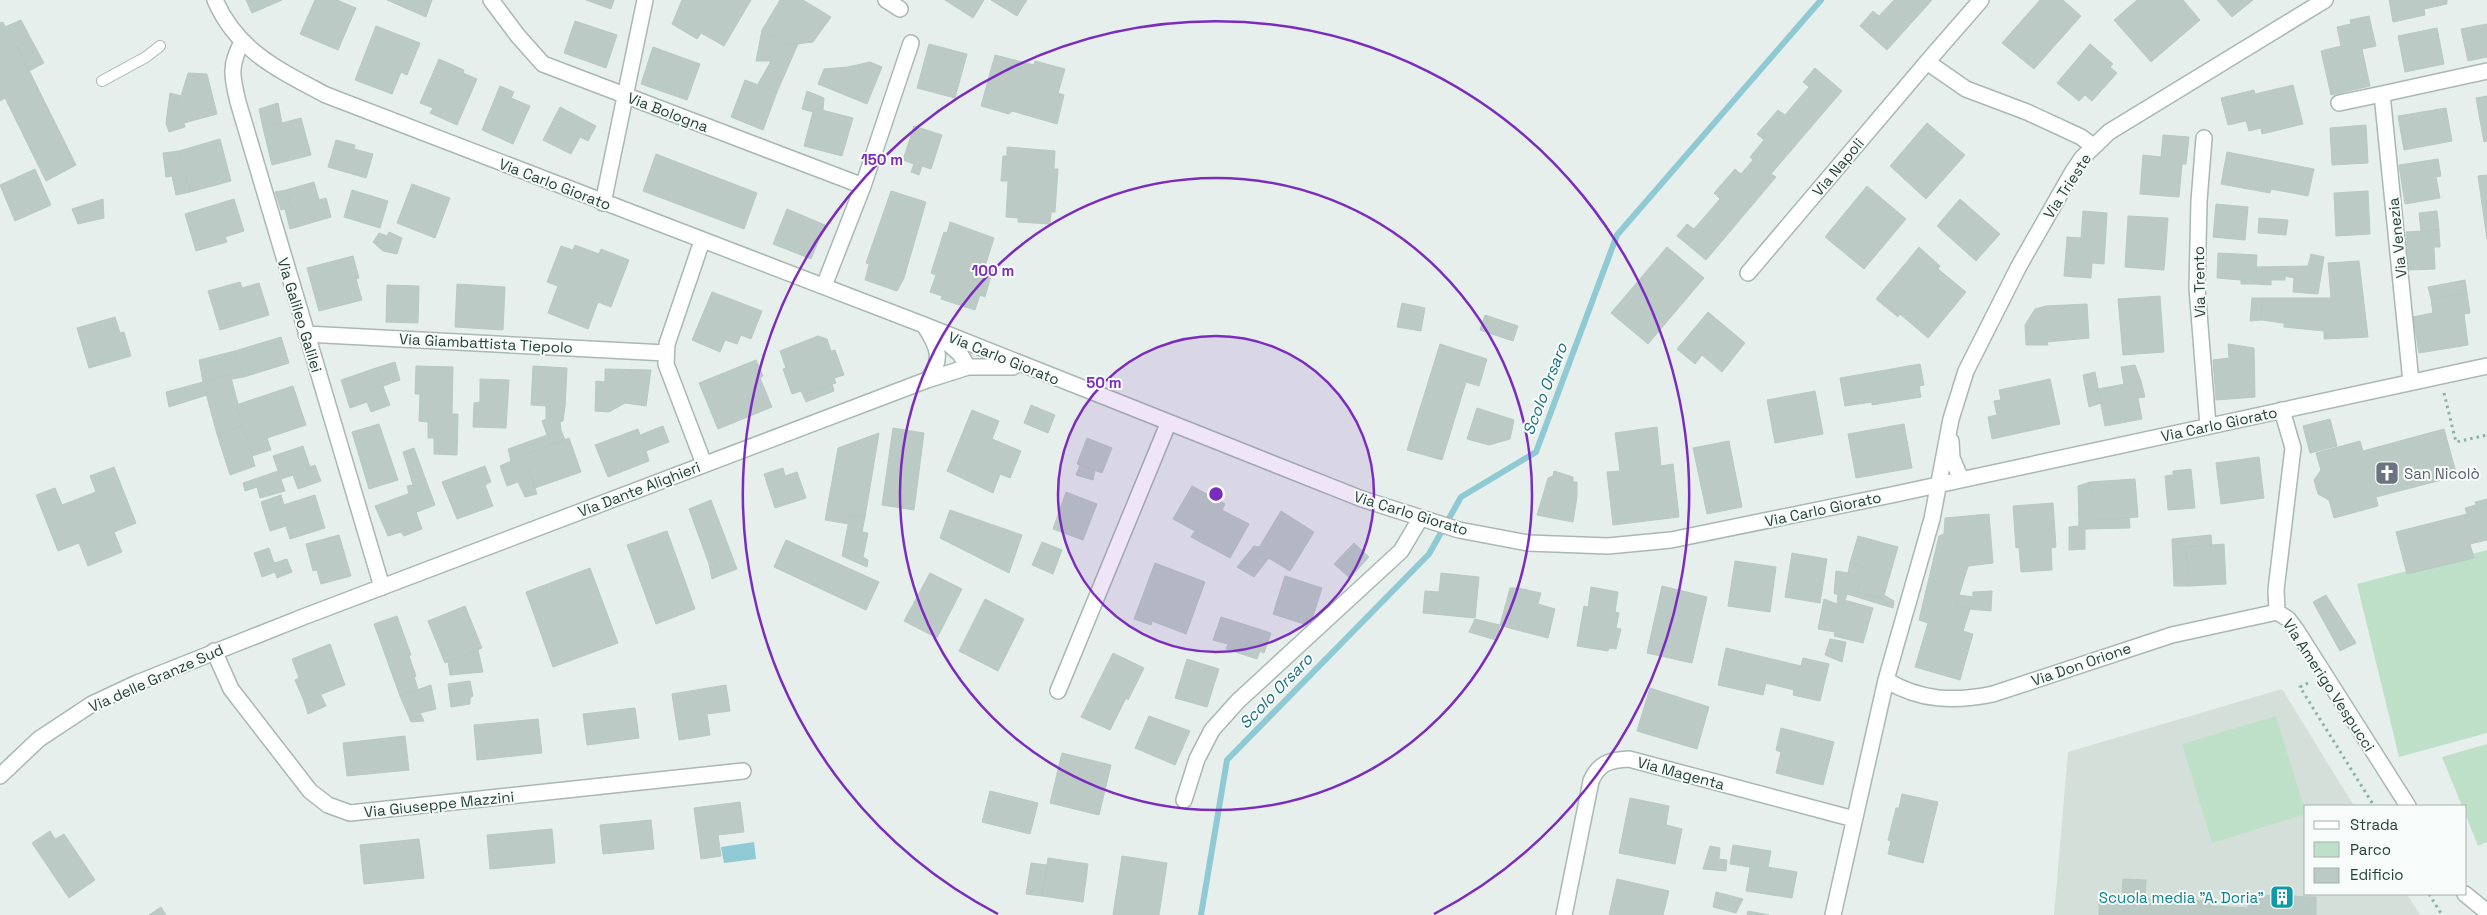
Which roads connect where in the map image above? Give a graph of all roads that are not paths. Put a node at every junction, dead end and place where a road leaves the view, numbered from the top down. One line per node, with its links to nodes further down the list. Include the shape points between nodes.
1 (215, 0): 8 (street, Via Carlo Giorato, via 228,26)
2 (645, 0): 15 (street)
3 (886, 0): 7 (street)
4 (1981, 0): 11 (street, Via Napoli)
5 (2325, 0): 18 (street, Via Trieste, via 2127,120)
6 (495, 2): 15 (street, Via Bologna, via 518,36 543,64)
7 (900, 9)
8 (242, 42): 20 (street, Via Carlo Giorato, via 272,66 326,95); 25 (street, Via Galileo Galilei, via 234,56 231,74)
9 (910, 43): 19 (street)
10 (160, 46): 13 (lane)
11 (1927, 62): 18 (street, via 1966,89 2026,112 2081,137); 22 (street, Via Napoli)
12 (2487, 71): 14 (street)
13 (102, 82)
14 (2382, 94): 16 (street); 31 (street, Via Venezia)
15 (626, 96): 19 (street, Via Bologna); 20 (street)
16 (2339, 103)
17 (2204, 138): 35 (street, Via Trento, via 2197,288)
18 (2093, 146): 33 (street, Via Trieste, via 2072,173 2000,302 1966,371)
19 (863, 186): 23 (street)
20 (604, 203): 21 (street, Via Carlo Giorato)
21 (702, 241): 23 (street, Via Carlo Giorato); 26 (street)
22 (1748, 273)
23 (824, 286): 24 (street, Via Carlo Giorato)
24 (924, 325): 28 (street, Via Carlo Giorato, via 946,340); 29 (street, Via Carlo Giorato); 30 (street, Via Carlo Giorato, via 938,355 935,370)
25 (306, 334): 26 (street, Via Giambattista Tiepolo); 40 (street, Via Galileo Galilei)
26 (666, 353): 36 (street, via 670,376)
27 (2487, 366): 31 (street, Via Carlo Giorato)
28 (968, 367): 29 (street, Via Dante Alighieri, via 997,365); 30 (street, Via Dante Alighieri)
29 (1038, 372): 34 (street, Via Carlo Giorato)
30 (927, 380): 36 (street, Via Dante Alighieri)
31 (2411, 382): 32 (street, Via Carlo Giorato)
32 (2282, 410): 35 (street, Via Carlo Giorato); 41 (street, Via Amerigo Vespucci, via 2293,448 2276,590)
33 (1951, 419): 37 (street, Via Trieste, via 1952,458); 38 (street, Via Trieste)
34 (1168, 424): 39 (street, Via Carlo Giorato, via 1362,500); 45 (street)
35 (2208, 426): 37 (street, Via Carlo Giorato)
36 (704, 464): 40 (street, Via Dante Alighieri)
37 (1961, 479): 38 (street, Via Carlo Giorato)
38 (1937, 485): 39 (street, Via Carlo Giorato, via 1735,528 1662,541 1608,546 1528,543); 44 (street, via 1932,519)
39 (1425, 521): 48 (street, via 1401,551 1250,689 1212,730)
40 (382, 587): 42 (street, Via Dante Alighieri)
41 (2277, 612): 44 (street, Via Don Orione, via 2172,635 1972,698 1951,700 1919,694); 49 (street, Via Amerigo Vespucci, via 2288,619 2297,631)
42 (245, 640): 43 (street, Via delle Granze Sud)
43 (214, 651): 46 (street, Via Giuseppe Mazzini, via 231,688 310,791 328,805 350,813); 47 (street, Via delle Granze Sud, via 92,704 39,739)
44 (1886, 680): 50 (street)
45 (1058, 691)
46 (743, 771)
47 (0, 776)
48 (1184, 800)
49 (2407, 805)
50 (1854, 819): 54 (street, Via Magenta, via 1628,759 1615,759 1602,764 1591,782); 55 (street)
51 (2465, 895): 53 (street)
52 (2465, 895): 56 (street)
53 (2487, 912)
54 (1564, 915)
55 (1833, 915)
56 (2475, 915)

